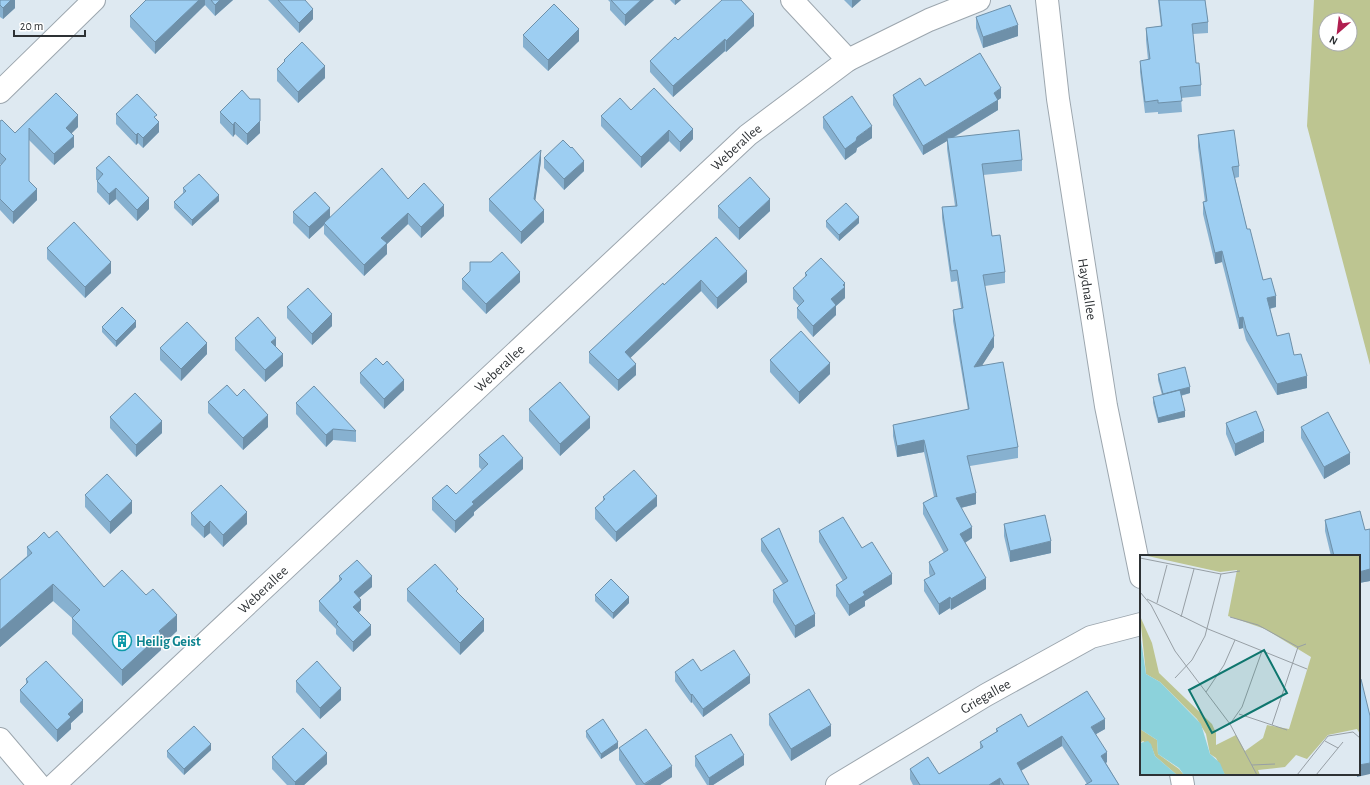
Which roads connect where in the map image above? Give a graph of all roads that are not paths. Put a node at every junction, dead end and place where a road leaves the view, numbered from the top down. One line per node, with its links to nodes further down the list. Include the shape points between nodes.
1 (94, 0): 6 (street)
2 (792, 0): 5 (street)
3 (979, 0): 5 (street, Weberallee, via 929,20)
4 (1047, 0): 7 (street, Haydnallee, via 1058,98 1106,406)
5 (848, 60): 12 (street, Weberallee, via 748,135)
6 (0, 92)
7 (1140, 572)
8 (1140, 624): 13 (street, Griegallee, via 1091,637 986,695)
9 (0, 739): 11 (street)
10 (1181, 775): 14 (street)
11 (39, 785)
12 (54, 785)
13 (837, 785)
14 (1183, 785)

